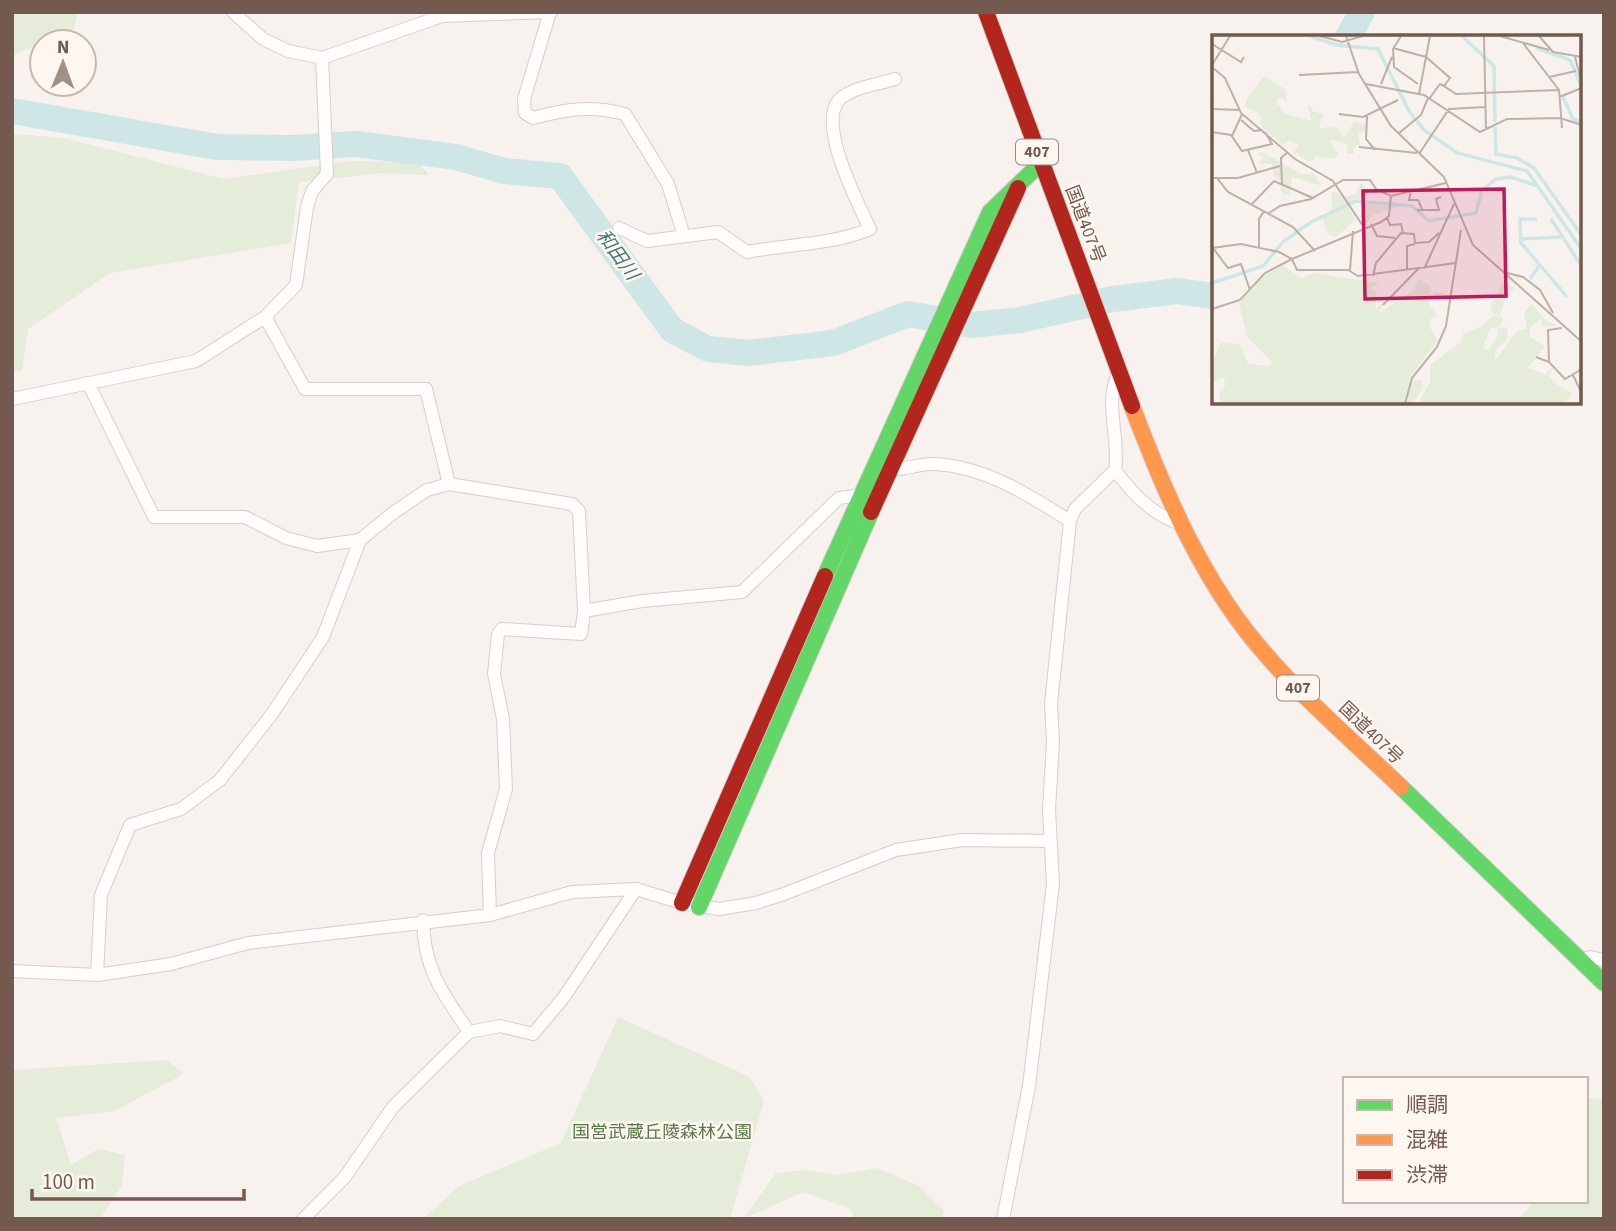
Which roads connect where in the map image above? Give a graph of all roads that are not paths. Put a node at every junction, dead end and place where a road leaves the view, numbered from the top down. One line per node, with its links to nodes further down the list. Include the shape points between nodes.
1 (233, 12): 4 (street, via 263,39 288,51)
2 (550, 12): 4 (street, via 443,16); 8 (street, via 524,99 525,113 533,118 574,107 599,107 625,114 668,184)
3 (986, 12): 6 (main road, 国道407号 / 407)
4 (322, 58): 9 (street, via 327,174 312,191 307,206 296,285)
5 (895, 79): 8 (street, via 849,93 833,109 839,163 870,229 844,240 747,252 718,232)
6 (1041, 163): 10 (main road, 国道407号 / 407); 13 (main road, via 1021,180 1008,216)
7 (619, 228): 8 (street, via 647,241)
8 (684, 236)
9 (265, 317): 11 (street, via 195,361); 15 (street, via 304,389 426,389)
10 (1119, 372): 14 (street, via 1111,399 1118,450); 18 (main road, 国道407号 / 407)
11 (88, 383): 12 (street); 19 (street, via 154,517 245,517 286,538 317,546)
12 (12, 399)
13 (883, 466): 16 (main road); 17 (street, via 935,464 982,474 1015,486); 24 (main road)
14 (1115, 470): 17 (street, via 1075,509); 18 (street, via 1166,519)
15 (449, 484): 19 (street, via 427,490); 20 (street, via 572,504 579,511)
16 (861, 495): 20 (street, via 839,498 742,592); 23 (main road)
17 (1070, 521): 21 (street, via 1051,704)
18 (1185, 525): 28 (main road, 国道407号 / 407, via 1203,565 1248,637)
19 (360, 540): 30 (street, via 323,637 272,714 220,780 181,809 131,825 101,895)
20 (584, 611): 25 (street, via 581,634 502,629 498,634 494,674 503,719 506,789 488,853)
21 (1050, 841): 24 (street, via 962,840 896,850 756,903); 34 (street, via 1053,884 1030,1086)
22 (636, 889): 23 (street); 25 (street, via 572,892); 32 (street, via 564,998 533,1034 500,1026)
23 (682, 903): 24 (street)
24 (699, 907)
25 (490, 915): 26 (street)
26 (423, 920): 30 (street, via 248,943 172,964); 32 (street, via 424,951 439,987)
27 (1604, 960): 28 (street, via 1590,957)
28 (1581, 961): 31 (main road, 国道407号 / 407)
29 (12, 971): 30 (street)
30 (97, 975)
31 (1604, 983)
32 (469, 1032): 33 (street, via 401,1098 345,1177)
33 (303, 1219)
34 (1003, 1219)

